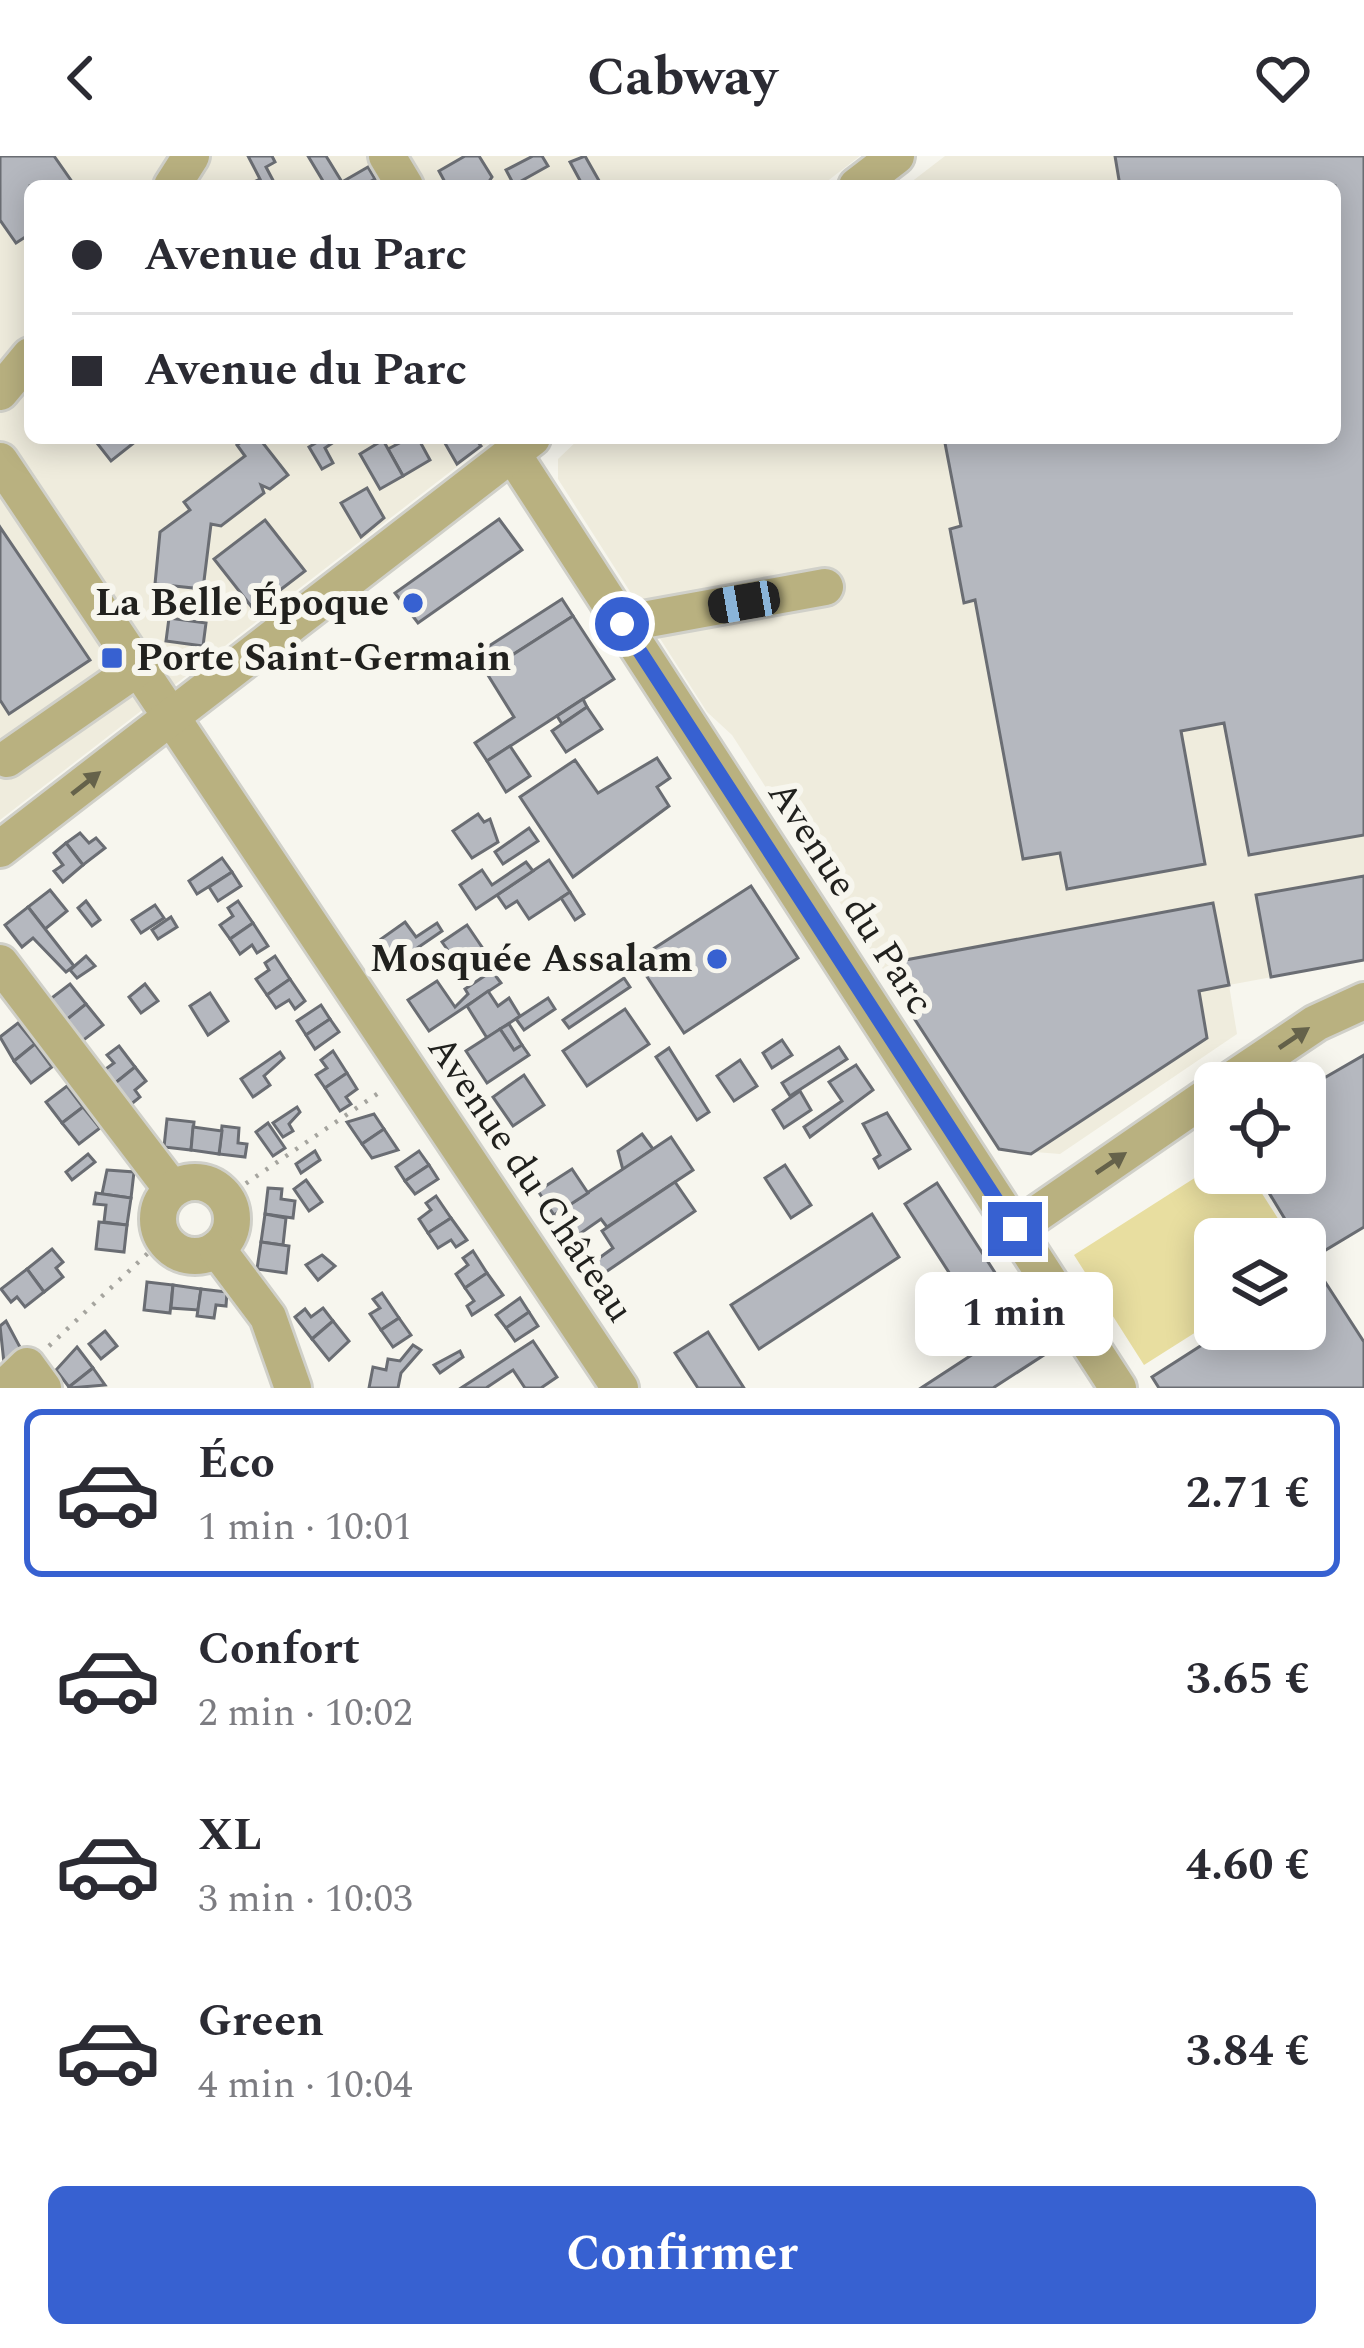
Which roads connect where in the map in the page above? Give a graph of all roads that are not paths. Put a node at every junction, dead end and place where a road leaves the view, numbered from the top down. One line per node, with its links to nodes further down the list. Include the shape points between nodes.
1 (896, 156): 2 (street)
2 (865, 180)
3 (24, 363): 4 (street)
4 (0, 392)
5 (522, 446): 8 (street, Avenue du Parc); 10 (street)
6 (5, 480): 9 (street, Avenue du Château)
7 (825, 587): 8 (street)
8 (622, 624): 19 (street, Avenue du Parc)
9 (139, 667): 10 (street, Avenue du Château); 11 (street)
10 (172, 716): 12 (street, one-way to 10); 23 (street, Avenue du Château)
11 (3, 755): 12 (street)
12 (45, 815): 13 (street)
13 (0, 849)
14 (0, 963): 18 (street)
15 (1364, 1001): 16 (street, one-way to 15)
16 (1258, 1062)
17 (1194, 1105): 19 (street, one-way to 17)
18 (172, 1189): 20 (street, via 159,1206 163,1239 194,1256); 20 (street, via 200,1182 226,1197 231,1230)
19 (1015, 1229): 21 (street, Avenue du Parc)
20 (217, 1249): 22 (street, via 268,1318)
21 (1106, 1384)
22 (293, 1388)
23 (620, 1388)

